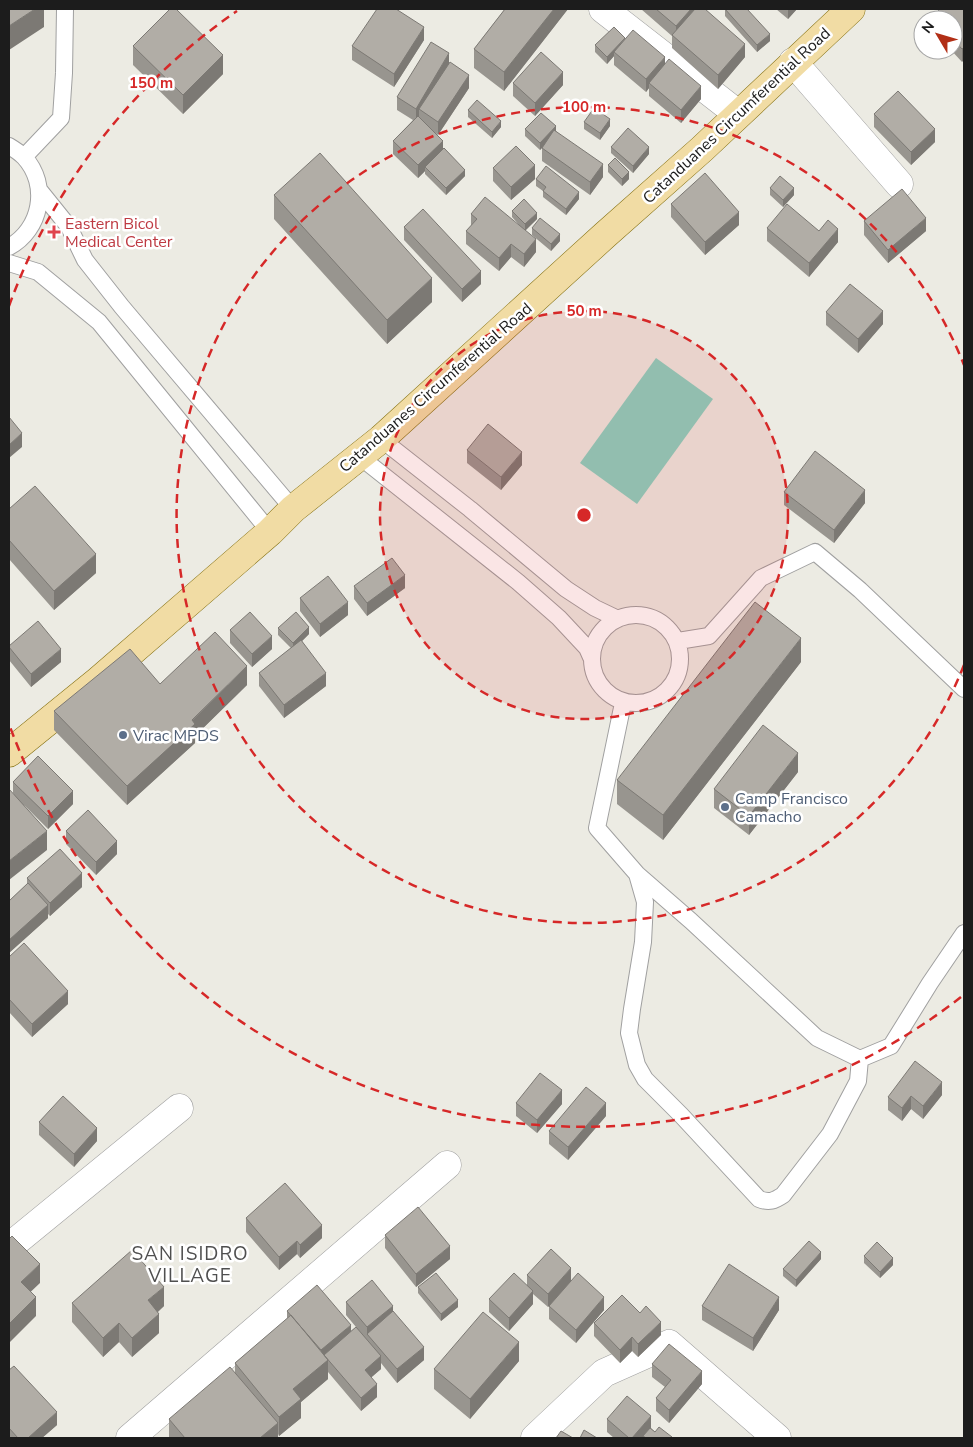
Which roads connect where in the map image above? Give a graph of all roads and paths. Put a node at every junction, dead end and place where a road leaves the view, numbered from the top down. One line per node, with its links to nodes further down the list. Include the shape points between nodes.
1 (65, 9): 7 (lane, via 61,118)
2 (603, 9): 5 (street)
3 (851, 9): 4 (main road, Catanduanes Circumferential Road)
4 (794, 62): 5 (main road, Catanduanes Circumferential Road); 8 (street)
5 (738, 114): 12 (main road, Catanduanes Circumferential Road)
6 (9, 146): 7 (lane)
7 (24, 157): 9 (lane, via 35,173)
8 (899, 184)
9 (40, 191): 10 (lane, via 38,210 30,228); 14 (lane, via 69,227 85,260 122,307)
10 (9, 247)
11 (9, 263): 15 (lane, via 38,272 99,322)
12 (381, 439): 13 (main road, Catanduanes Circumferential Road); 16 (lane, via 566,589)
13 (358, 456): 14 (main road, Catanduanes Circumferential Road); 18 (lane, via 560,618 587,648)
14 (293, 509): 15 (main road, Catanduanes Circumferential Road)
15 (270, 532): 21 (main road, Catanduanes Circumferential Road)
16 (618, 619): 17 (lane, via 628,614 648,616 666,625); 18 (lane, via 609,622 596,638)
17 (678, 641): 19 (lane, via 709,636 761,578 815,552); 20 (lane, via 681,661 676,681 662,696 644,703)
18 (590, 657): 20 (lane, via 594,677 606,693)
19 (964, 689)
20 (623, 703): 22 (lane, via 596,828)
21 (9, 753)
22 (637, 874): 24 (lane, via 817,1038); 24 (lane, via 645,902 643,942 630,1033 637,1065 645,1079 759,1199 768,1202 783,1195 830,1134 858,1081)
23 (964, 933): 24 (lane, via 891,1046)
24 (860, 1059)
25 (179, 1108): 27 (street)
26 (446, 1165): 28 (street)
27 (9, 1247)
28 (130, 1438)
29 (535, 1438): 30 (street, via 604,1374 669,1344)
30 (777, 1438)

